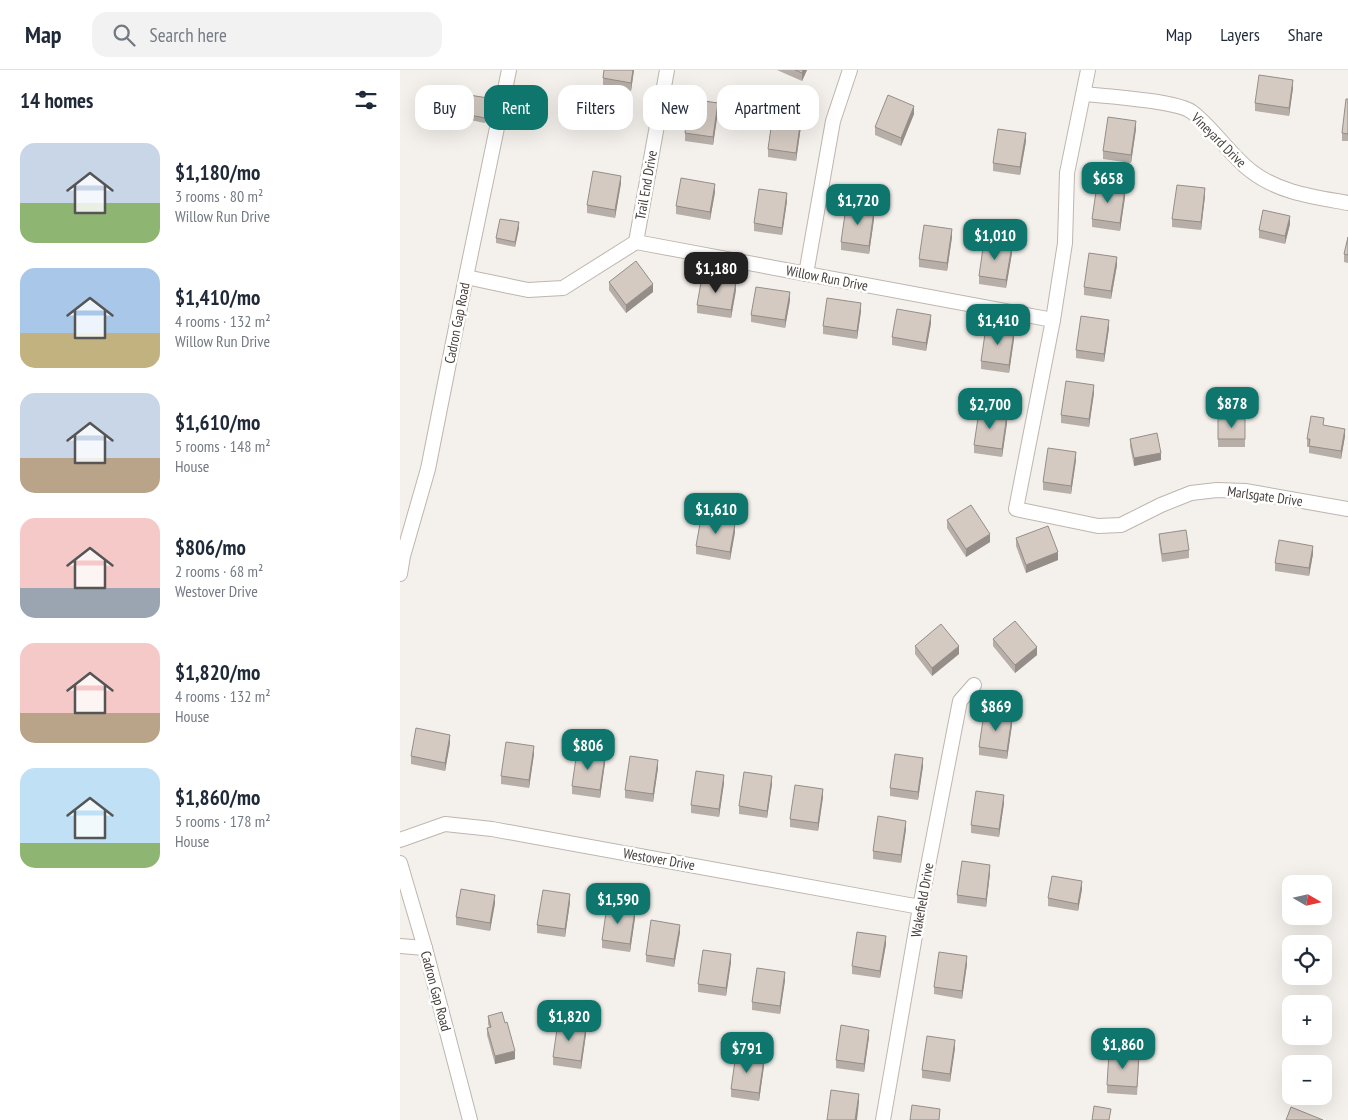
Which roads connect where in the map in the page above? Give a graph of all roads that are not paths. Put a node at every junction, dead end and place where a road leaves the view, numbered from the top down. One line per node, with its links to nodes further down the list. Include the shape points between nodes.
1 (509, 70): 9 (street, Cadron Gap Road)
2 (667, 70): 7 (street, Trail End Drive)
3 (850, 70): 8 (street, via 833,121)
4 (1088, 70): 5 (street)
5 (1084, 94): 6 (street, Vineyard Drive, via 1167,104 1191,111 1251,171 1275,186 1306,196); 10 (street, via 1067,173 1065,243)
6 (1348, 202)
7 (636, 242): 8 (street, Willow Run Drive); 9 (street, via 564,288 528,290)
8 (806, 274): 10 (street, Willow Run Drive)
9 (466, 277): 12 (street, Cadron Gap Road, via 428,469)
10 (1052, 320): 11 (street, Marlsgate Drive, via 1016,509 1098,526 1121,526 1191,493 1217,490 1245,491)
11 (1348, 509)
12 (400, 574)
13 (974, 685): 16 (street, Wakefield Drive, via 960,701)
14 (400, 840): 16 (street, Westover Drive, via 445,824 492,829)
15 (400, 863): 18 (street, Cadron Gap Road)
16 (920, 907): 20 (street, Wakefield Drive)
17 (400, 946): 18 (street)
18 (425, 948): 19 (street, Cadron Gap Road)
19 (471, 1120)
20 (883, 1120)

